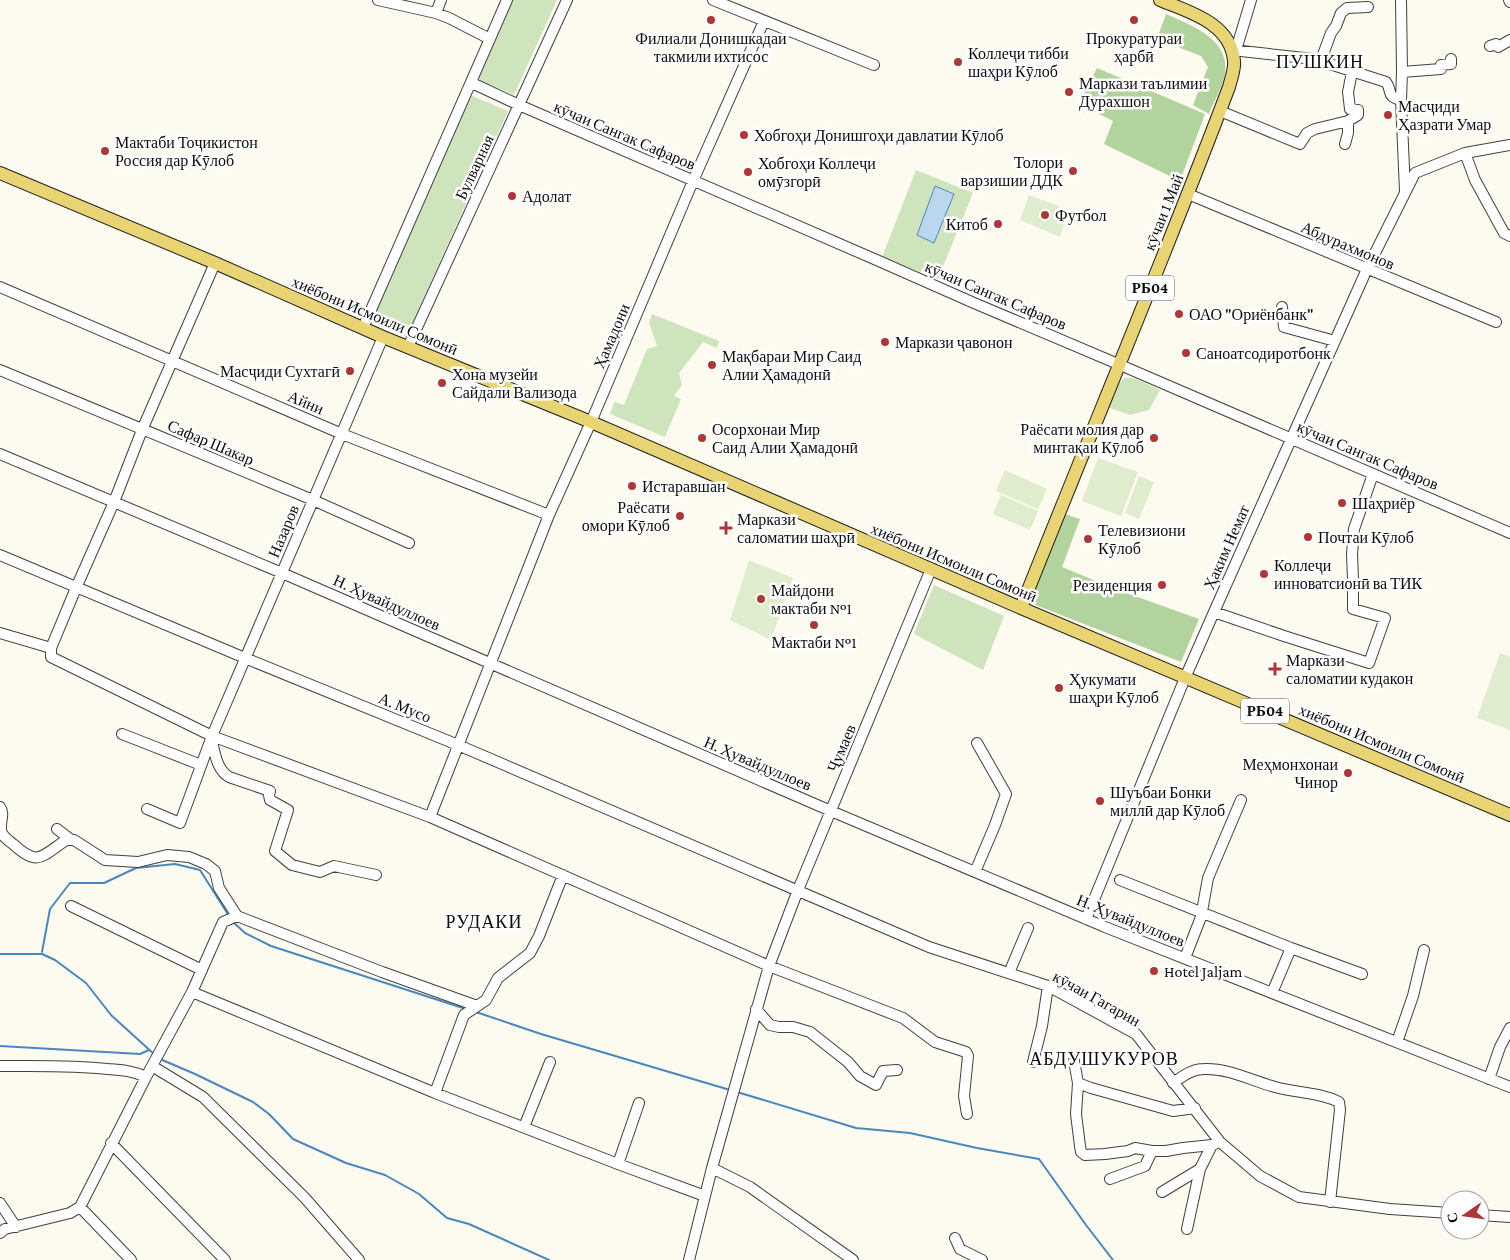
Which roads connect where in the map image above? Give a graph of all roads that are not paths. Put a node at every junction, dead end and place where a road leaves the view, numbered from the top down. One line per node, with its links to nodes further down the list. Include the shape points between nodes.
1 (378, 0): 10 (street)
2 (441, 0): 10 (street)
3 (507, 0): 12 (street)
4 (567, 0): 23 (street, Булварная)
5 (713, 0): 11 (street)
6 (1160, 0): 15 (main road, via 1211,23)
7 (1251, 0): 15 (street)
8 (1401, 0): 20 (street)
9 (1368, 7): 16 (street, via 1347,8 1342,13)
10 (436, 13): 12 (street)
11 (764, 21): 18 (street); 30 (street, Ҳамадони)
12 (490, 39): 21 (street)
13 (1510, 40): 14 (street, via 1498,47 1496,44)
14 (1490, 46)
15 (1234, 50): 16 (street); 24 (main road, кӯчаи 1 Май / РБ04, via 1232,75)
16 (1321, 60): 19 (street)
17 (1451, 60): 20 (street, via 1451,64 1441,65 1441,69)
18 (874, 65)
19 (1352, 72): 22 (street, via 1386,82 1393,98); 25 (street, via 1348,92 1350,108 1358,110 1358,115)
20 (1402, 72): 22 (street)
21 (472, 83): 23 (street, кӯчаи Сангак Сафаров); 39 (street)
22 (1401, 100): 31 (street)
23 (519, 106): 30 (street, кӯчаи Сангак Сафаров); 42 (street, Булварная)
24 (1220, 112): 25 (street, via 1300,144 1315,129); 32 (main road, кӯчаи 1 Май / РБ04)
25 (1348, 121): 26 (street)
26 (1346, 144)
27 (1510, 145): 28 (street, Ҳаким Немат)
28 (1465, 153): 31 (street, Ҳаким Немат, via 1415,173); 33 (street, via 1474,180 1504,233)
29 (0, 173): 34 (main road, хиёбони Исмоили Сомонӣ)
30 (693, 181): 44 (street, кӯчаи Сангак Сафаров); 46 (street, Ҳамадони)
31 (1405, 192): 35 (street, Ҳаким Немат)
32 (1188, 194): 35 (street, Абдурахмонов); 44 (main road, кӯчаи 1 Май / РБ04)
33 (1510, 236)
34 (215, 263): 39 (main road, хиёбони Исмоили Сомонӣ); 43 (street)
35 (1367, 269): 38 (street, Абдурахмонов); 41 (street, Ҳаким Немат)
36 (0, 287): 43 (street, Айни)
37 (1282, 307): 41 (street, via 1284,327)
38 (1496, 322)
39 (363, 328): 40 (main road, хиёбони Исмоили Сомонӣ)
40 (383, 337): 42 (main road, хиёбони Исмоили Сомонӣ); 48 (street, Назаров)
41 (1335, 341): 49 (street, Ҳаким Немат)
42 (408, 347): 46 (main road, хиёбони Исмоили Сомонӣ)
43 (172, 362): 47 (street); 48 (street, Айни)
44 (1118, 364): 49 (street, кӯчаи Сангак Сафаров); 61 (main road, кӯчаи 1 Май / РБ04)
45 (0, 370): 47 (street, Сафар Шакар)
46 (590, 422): 54 (street, Ҳамадони); 58 (main road, хиёбони Исмоили Сомонӣ)
47 (142, 430): 52 (street, Сафар Шакар); 53 (street)
48 (342, 434): 52 (street, Назаров); 54 (street, Айни)
49 (1291, 438): 51 (street, кӯчаи Сангак Сафаров); 62 (street, Ҳаким Немат)
50 (0, 454): 53 (street, Н. Ҳувайдуллоев)
51 (1373, 474): 55 (street, кӯчаи Сангак Сафаров); 62 (street, via 1354,529 1352,554 1352,609 1385,618 1369,663)
52 (312, 500): 56 (street, Сафар Шакар); 59 (street, Назаров)
53 (114, 502): 59 (street, Н. Ҳувайдуллоев); 60 (street)
54 (549, 515): 66 (street, Ҳамадони)
55 (1510, 533)
56 (409, 543)
57 (0, 555): 60 (street, А. Мусо)
58 (931, 569): 61 (main road, хиёбони Исмоили Сомонӣ); 76 (street, Ҷумаев)
59 (282, 573): 65 (street, Назаров); 66 (street, Н. Ҳувайдуллоев)
60 (76, 588): 64 (street); 65 (street, А. Мусо)
61 (1021, 608): 67 (main road, хиёбони Исмоили Сомонӣ / РБ04)
62 (1214, 612): 67 (street, Ҳаким Немат)
63 (0, 633): 64 (street)
64 (51, 648): 69 (street, via 51,657)
65 (245, 658): 69 (street, Назаров); 71 (street, А. Мусо)
66 (489, 664): 71 (street, Ҳамадони); 76 (street, Н. Ҳувайдуллоев)
67 (1185, 678): 77 (main road, хиёбони Исмоили Сомонӣ / РБ04); 90 (street, Ҳаким Немат)
68 (122, 734): 72 (street)
69 (211, 737): 72 (street, Назаров); 78 (street); 83 (street, via 223,774 270,791 270,800 288,810 275,851 292,865 320,872 334,866)
70 (977, 743): 82 (street, via 1006,794)
71 (458, 745): 78 (street, Ҳамадони); 86 (street, А. Мусо)
72 (201, 765): 75 (street, Назаров, via 180,823)
73 (1241, 800): 88 (street, via 1208,878)
74 (0, 807): 80 (street, via 3,813)
75 (147, 809)
76 (831, 811): 82 (street, Н. Ҳувайдуллоев); 86 (street, Ҷумаев)
77 (1510, 815)
78 (430, 816): 84 (street)
79 (57, 829): 81 (street)
80 (0, 831): 81 (street, via 31,858 42,856)
81 (70, 839): 89 (street, via 105,860 138,862 167,855 189,857 206,864 215,871 219,888)
82 (976, 872): 90 (street, Н. Ҳувайдуллоев)
83 (376, 875)
84 (563, 876): 95 (street); 102 (street, via 530,952 498,978 486,1000)
85 (1120, 880): 88 (street)
86 (798, 890): 95 (street, Ҷумаев); 97 (street, кӯчаи Гагарин, via 929,947)
87 (71, 906): 96 (street)
88 (1202, 912): 92 (street); 94 (street)
89 (237, 916): 96 (street, via 223,922); 102 (street)
90 (1086, 919): 94 (street, Н. Ҳувайдуллоев)
91 (1028, 928): 97 (street)
92 (1291, 948): 98 (street); 101 (street)
93 (1424, 950): 105 (street)
94 (1185, 958): 101 (street, Н. Ҳувайдуллоев)
95 (770, 966): 103 (street, Ҷумаев); 120 (street, via 903,1018 935,1042 966,1052 964,1096)
96 (202, 970): 100 (street)
97 (1009, 973): 99 (street, кӯчаи Гагарин)
98 (1362, 974)
99 (1048, 986): 107 (street); 115 (street, кӯчаи Гагарин, via 1136,1034)
100 (192, 992): 109 (street); 117 (street)
101 (1272, 993): 105 (street, Н. Ҳувайдуллоев)
102 (477, 1006): 117 (street, via 464,1015)
103 (756, 1009): 111 (street, via 770,1025 810,1032 848,1062 860,1076 876,1085 884,1071); 126 (street, Ҷумаев)
104 (1510, 1028): 113 (street)
105 (1397, 1042): 113 (street, Н. Ҳувайдуллоев)
106 (550, 1062): 121 (street)
107 (1033, 1062)
108 (1074, 1062): 114 (street)
109 (154, 1063): 112 (street); 144 (street, via 203,1097 305,1198)
110 (0, 1066): 112 (street, via 97,1068 136,1072)
111 (897, 1070)
112 (146, 1077): 122 (street)
113 (1489, 1079): 116 (street, Н. Ҳувайдуллоев)
114 (1078, 1083): 119 (street, via 1172,1111); 124 (street, via 1076,1114 1082,1152 1105,1154 1135,1148)
115 (1174, 1083): 119 (street, кӯчаи Гагарин); 131 (street, via 1192,1071 1219,1069 1276,1088 1329,1097 1339,1102)
116 (1510, 1087)
117 (435, 1094): 121 (street)
118 (639, 1103): 125 (street)
119 (1195, 1108): 123 (street, кӯчаи Гагарин)
120 (967, 1114)
121 (524, 1127): 125 (street)
122 (111, 1142): 133 (street); 143 (street)
123 (1216, 1143): 124 (street); 127 (street); 131 (street, кӯчаи Гагарин, via 1260,1176 1291,1193)
124 (1152, 1151): 128 (street, via 1145,1166)
125 (618, 1164): 130 (street)
126 (712, 1168): 130 (street, Ҷумаев); 145 (street, via 750,1187)
127 (1200, 1169): 129 (street); 138 (street)
128 (1110, 1179)
129 (1162, 1192)
130 (705, 1196): 141 (street, Ҷумаев)
131 (1330, 1202): 134 (street, кӯчаи Гагарин)
132 (0, 1203): 137 (street)
133 (80, 1207): 137 (street, via 70,1213); 142 (street)
134 (1440, 1212)
135 (1490, 1216): 136 (street)
136 (1510, 1217)
137 (16, 1226): 139 (street, via 5,1228)
138 (1187, 1229)
139 (0, 1234)
140 (955, 1238): 146 (street, via 960,1249)
141 (693, 1259)
142 (131, 1260)
143 (225, 1260)
144 (359, 1260)
145 (853, 1260)
146 (982, 1260)

